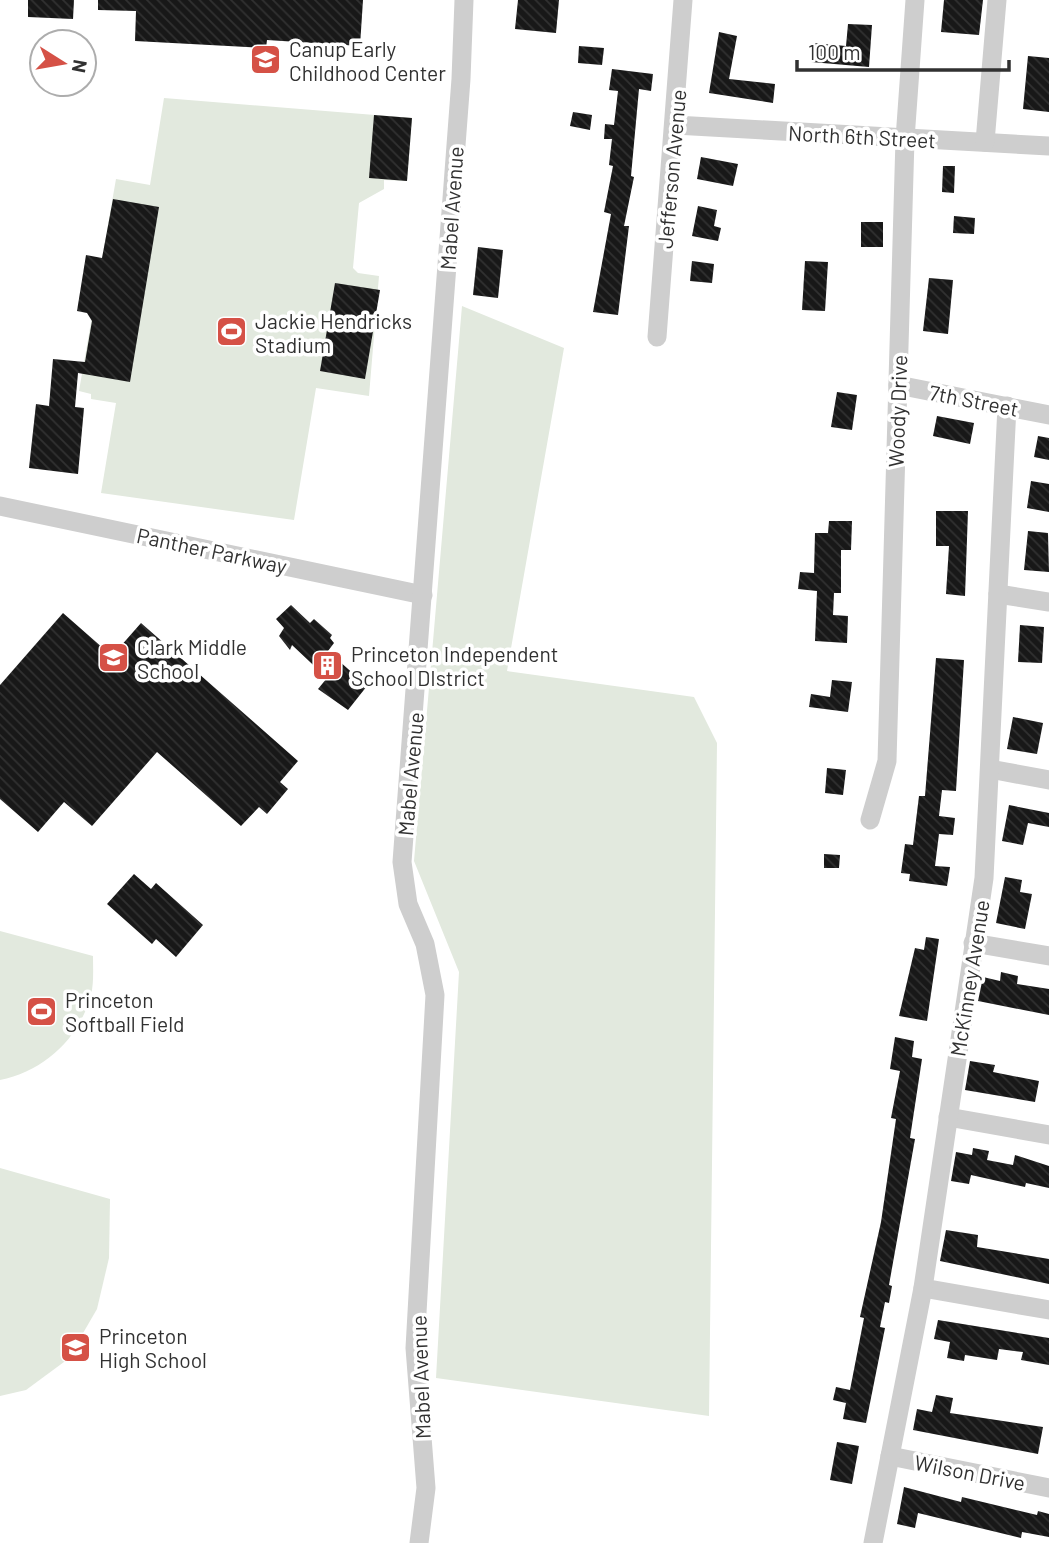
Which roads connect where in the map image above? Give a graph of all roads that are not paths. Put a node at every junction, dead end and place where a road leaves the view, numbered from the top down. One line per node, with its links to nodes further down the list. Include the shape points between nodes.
1 (464, 0): 15 (street, Mabel Avenue)
2 (683, 0): 5 (street, Jefferson Avenue)
3 (915, 0): 6 (street, Woody Drive)
4 (997, 0): 7 (street)
5 (675, 125): 6 (street, North 6th Street); 9 (street, Jefferson Avenue)
6 (905, 139): 7 (street, North 6th Street); 10 (street, Woody Drive)
7 (985, 142): 8 (street, North 6th Street)
8 (1049, 146)
9 (657, 337)
10 (898, 385): 11 (street, 7th Street); 19 (street, Woody Drive, via 887,761)
11 (1007, 406): 12 (street, 7th Street); 14 (street, McKinney Avenue)
12 (1049, 415)
13 (0, 506): 15 (street, Panther Parkway)
14 (998, 594): 16 (street); 17 (street, McKinney Avenue)
15 (423, 595): 28 (street, Mabel Avenue, via 402,862 408,904 425,944 435,995 415,1348 426,1488)
16 (1049, 603)
17 (990, 769): 18 (street); 20 (street, McKinney Avenue, via 984,878)
18 (1049, 780)
19 (870, 820)
20 (972, 943): 21 (street); 22 (street, McKinney Avenue)
21 (1049, 956)
22 (948, 1117): 23 (street); 24 (street, McKinney Avenue)
23 (1049, 1135)
24 (923, 1288): 25 (street); 26 (street, McKinney Avenue)
25 (1049, 1310)
26 (890, 1456): 27 (street, Wilson Drive); 29 (street, McKinney Avenue)
27 (1049, 1488)
28 (419, 1543)
29 (873, 1543)

